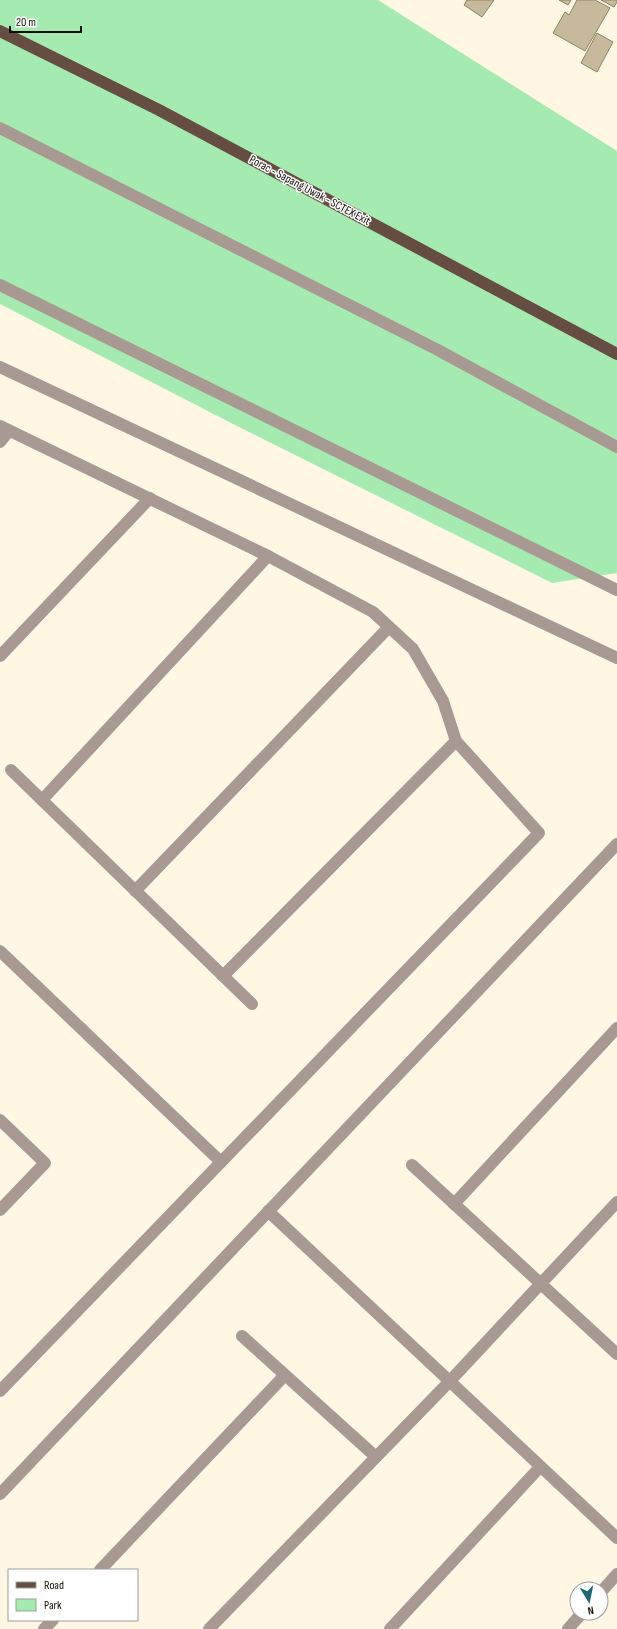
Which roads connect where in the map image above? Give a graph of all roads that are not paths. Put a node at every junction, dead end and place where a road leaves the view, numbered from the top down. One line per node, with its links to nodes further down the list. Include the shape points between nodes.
1 (0, 31): 4 (main road, Porac - Sapang Uwak - SCTEX Exit, via 159,110)
2 (0, 128): 8 (street, via 436,349)
3 (0, 285): 11 (street)
4 (617, 354)
5 (0, 367): 14 (street)
6 (5, 428): 7 (street); 9 (street)
7 (0, 442)
8 (617, 447)
9 (150, 498): 10 (street); 13 (street)
10 (268, 556): 12 (street, via 373,612); 17 (street)
11 (617, 590)
12 (389, 627): 15 (street, via 413,649 443,701); 19 (street)
13 (0, 656)
14 (617, 658)
15 (456, 741): 21 (street); 25 (street, via 539,832)
16 (11, 770): 17 (street)
17 (42, 800): 19 (street)
18 (617, 844): 30 (street)
19 (136, 891): 21 (street)
20 (0, 951): 25 (street)
21 (223, 976): 22 (street)
22 (252, 1004)
23 (617, 1028): 28 (street)
24 (0, 1120): 29 (street, via 45,1163)
25 (221, 1162): 36 (street)
26 (412, 1165): 28 (street)
27 (617, 1202): 31 (street)
28 (454, 1204): 31 (street)
29 (0, 1210)
30 (268, 1211): 35 (street); 39 (street)
31 (541, 1284): 33 (street); 35 (street)
32 (242, 1336): 34 (street)
33 (617, 1354)
34 (285, 1375): 37 (street); 41 (street)
35 (449, 1382): 37 (street); 38 (street)
36 (0, 1391)
37 (376, 1457): 47 (street)
38 (540, 1467): 40 (street); 48 (street)
39 (0, 1494)
40 (617, 1538)
41 (101, 1569)
42 (617, 1574): 43 (street)
43 (609, 1583)
44 (52, 1621): 46 (street)
45 (575, 1621): 49 (street)
46 (44, 1629)
47 (209, 1629)
48 (390, 1629)
49 (568, 1629)

